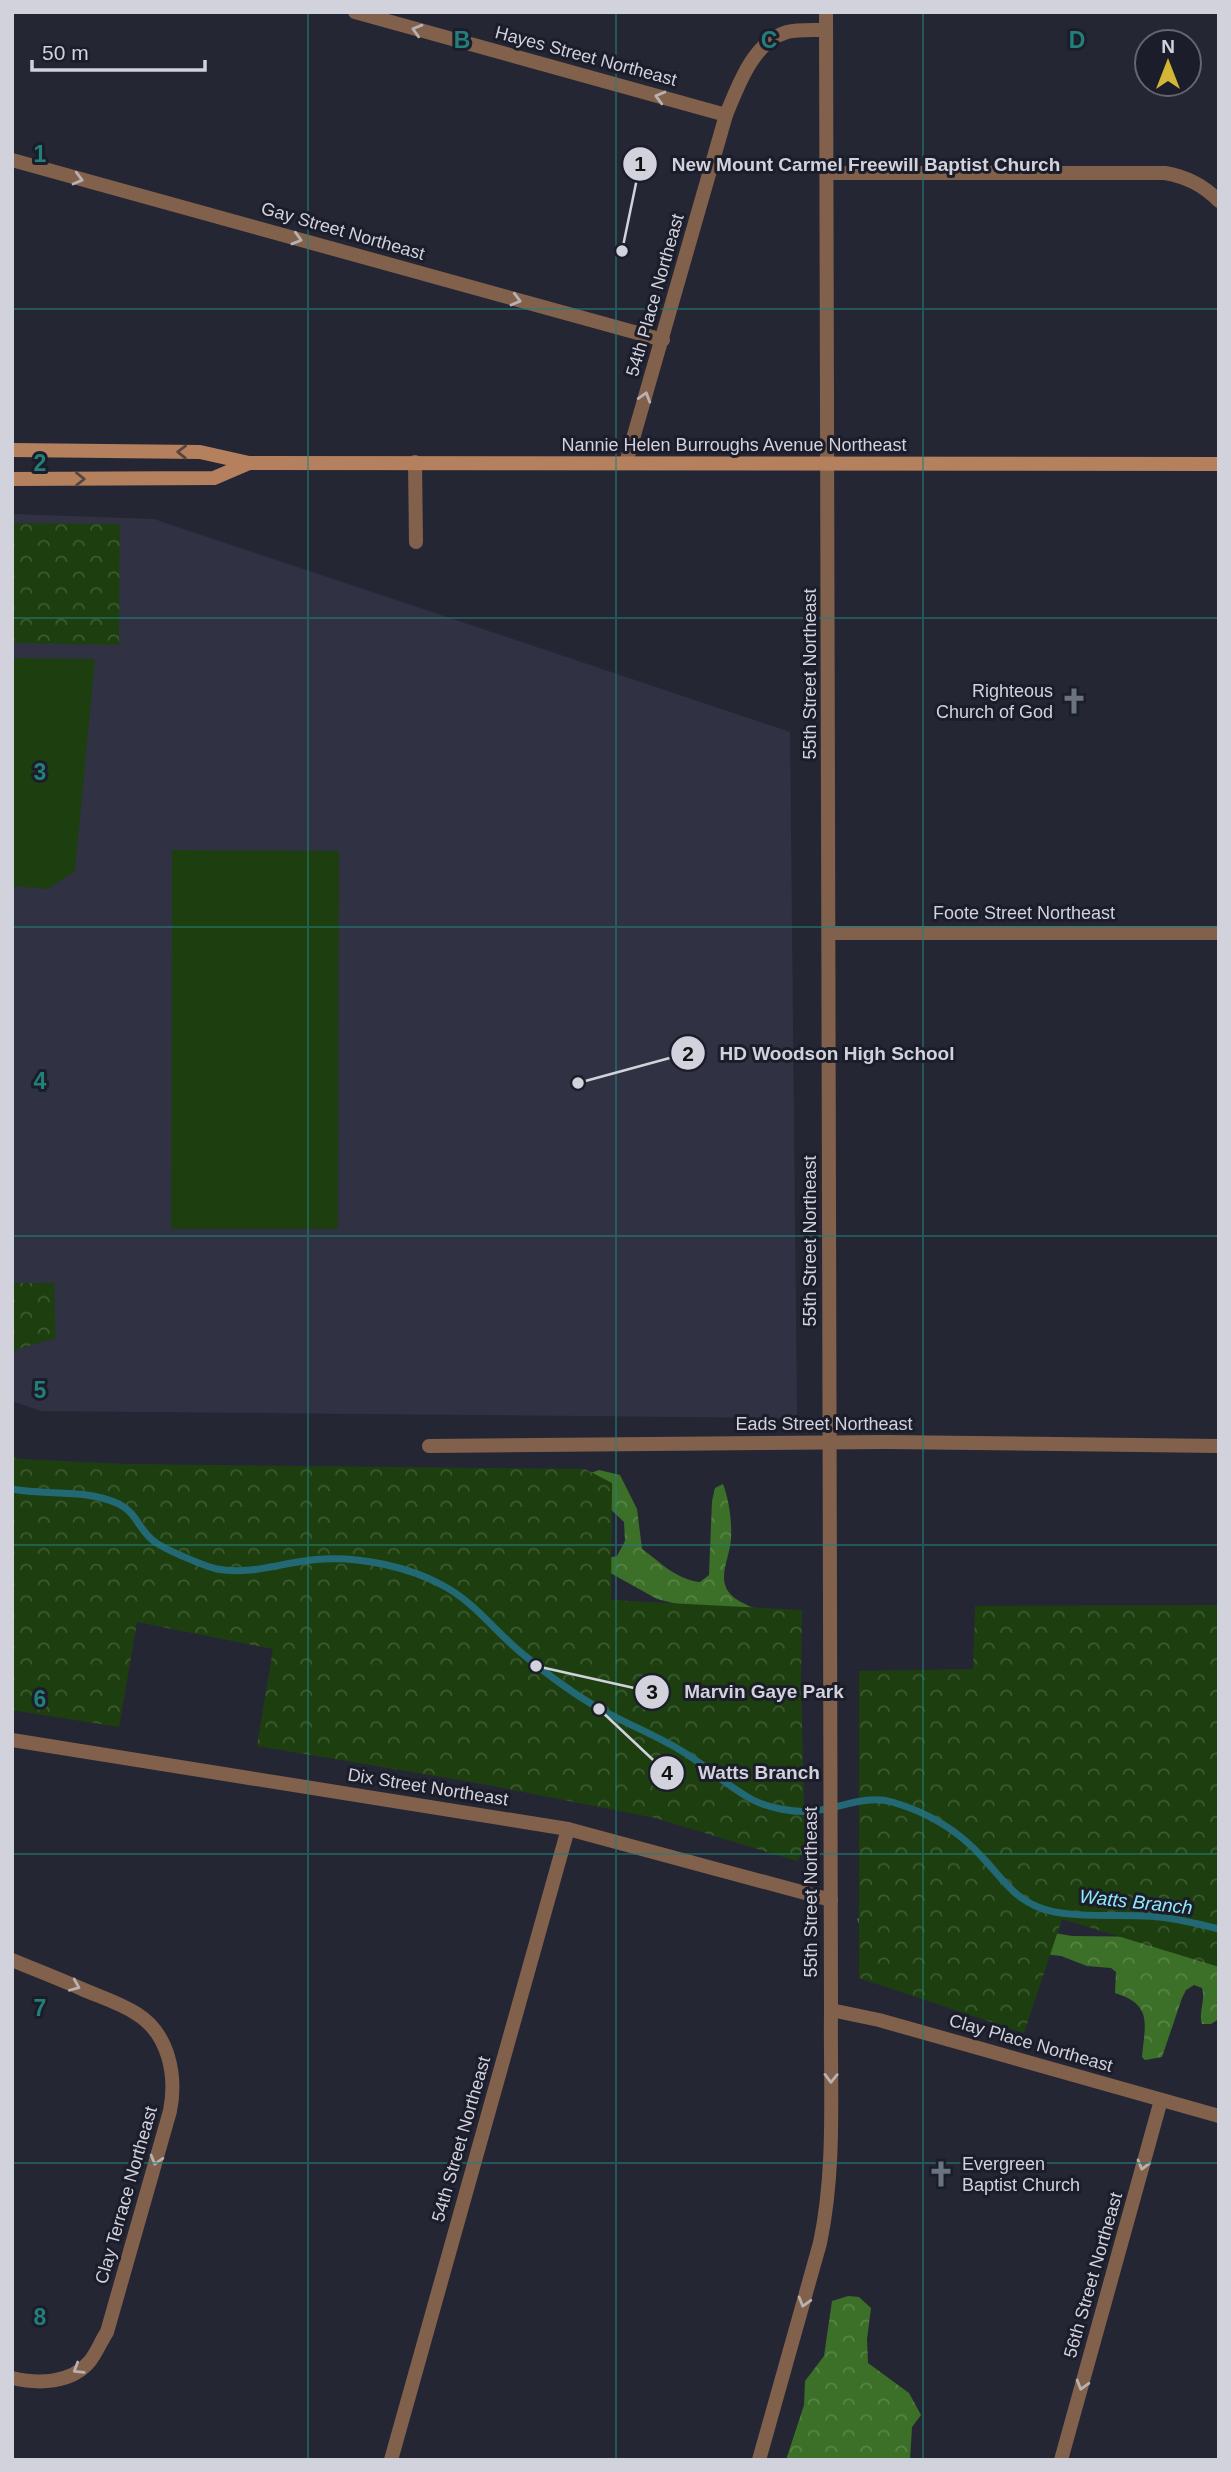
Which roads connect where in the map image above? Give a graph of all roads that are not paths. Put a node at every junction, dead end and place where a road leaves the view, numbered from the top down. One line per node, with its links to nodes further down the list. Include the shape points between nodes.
1 (355, 12): 4 (street, Hayes Street Northeast, one-way to 1)
2 (827, 12): 3 (street, 55th Street Northeast)
3 (825, 30): 4 (street, 54th Place Northeast, via 789,32 773,39 745,72); 6 (street, 55th Street Northeast)
4 (726, 115): 8 (street, 54th Place Northeast)
5 (12, 160): 8 (street, Gay Street Northeast, one-way to 8)
6 (828, 173): 7 (street, via 1165,173 1198,184); 14 (street, 55th Street Northeast)
7 (1219, 201)
8 (663, 340): 12 (street, 54th Place Northeast, one-way to 8)
9 (12, 450): 11 (main road, Nannie Helen Burroughs Avenue Northeast, one-way to 9, via 200,452)
10 (415, 462): 11 (main road, Nannie Helen Burroughs Avenue Northeast); 12 (main road, Nannie Helen Burroughs Avenue Northeast); 16 (street)
11 (249, 463): 15 (main road, Nannie Helen Burroughs Avenue Northeast, one-way to 11, via 214,478)
12 (626, 463): 14 (main road, Nannie Helen Burroughs Avenue Northeast)
13 (1219, 464): 14 (main road, Nannie Helen Burroughs Avenue Northeast)
14 (829, 465): 17 (street, 55th Street Northeast)
15 (12, 479)
16 (416, 542)
17 (829, 933): 18 (street, Foote Street Northeast); 19 (street, 55th Street Northeast)
18 (1219, 933)
19 (829, 1442): 20 (street, Eads Street Northeast); 21 (street, Eads Street Northeast); 24 (street, 55th Street Northeast)
20 (429, 1446)
21 (1219, 1446)
22 (12, 1740): 23 (street, Dix Street Northeast)
23 (568, 1829): 24 (street, Dix Street Northeast); 30 (street, 54th Street Northeast)
24 (831, 1900): 26 (street, 55th Street Northeast)
25 (12, 1960): 29 (street, Clay Terrace Northeast, one-way to 29, via 143,2019 167,2053 173,2088 107,2332 89,2361 75,2372 47,2382)
26 (831, 2010): 27 (street, Clay Place Northeast); 31 (street, 55th Street Northeast, one-way to 31, via 825,2223)
27 (1161, 2100): 28 (street, Clay Place Northeast); 32 (street, 56th Street Northeast, one-way to 32)
28 (1219, 2116)
29 (12, 2378)
30 (391, 2460)
31 (759, 2460)
32 (1061, 2460)

